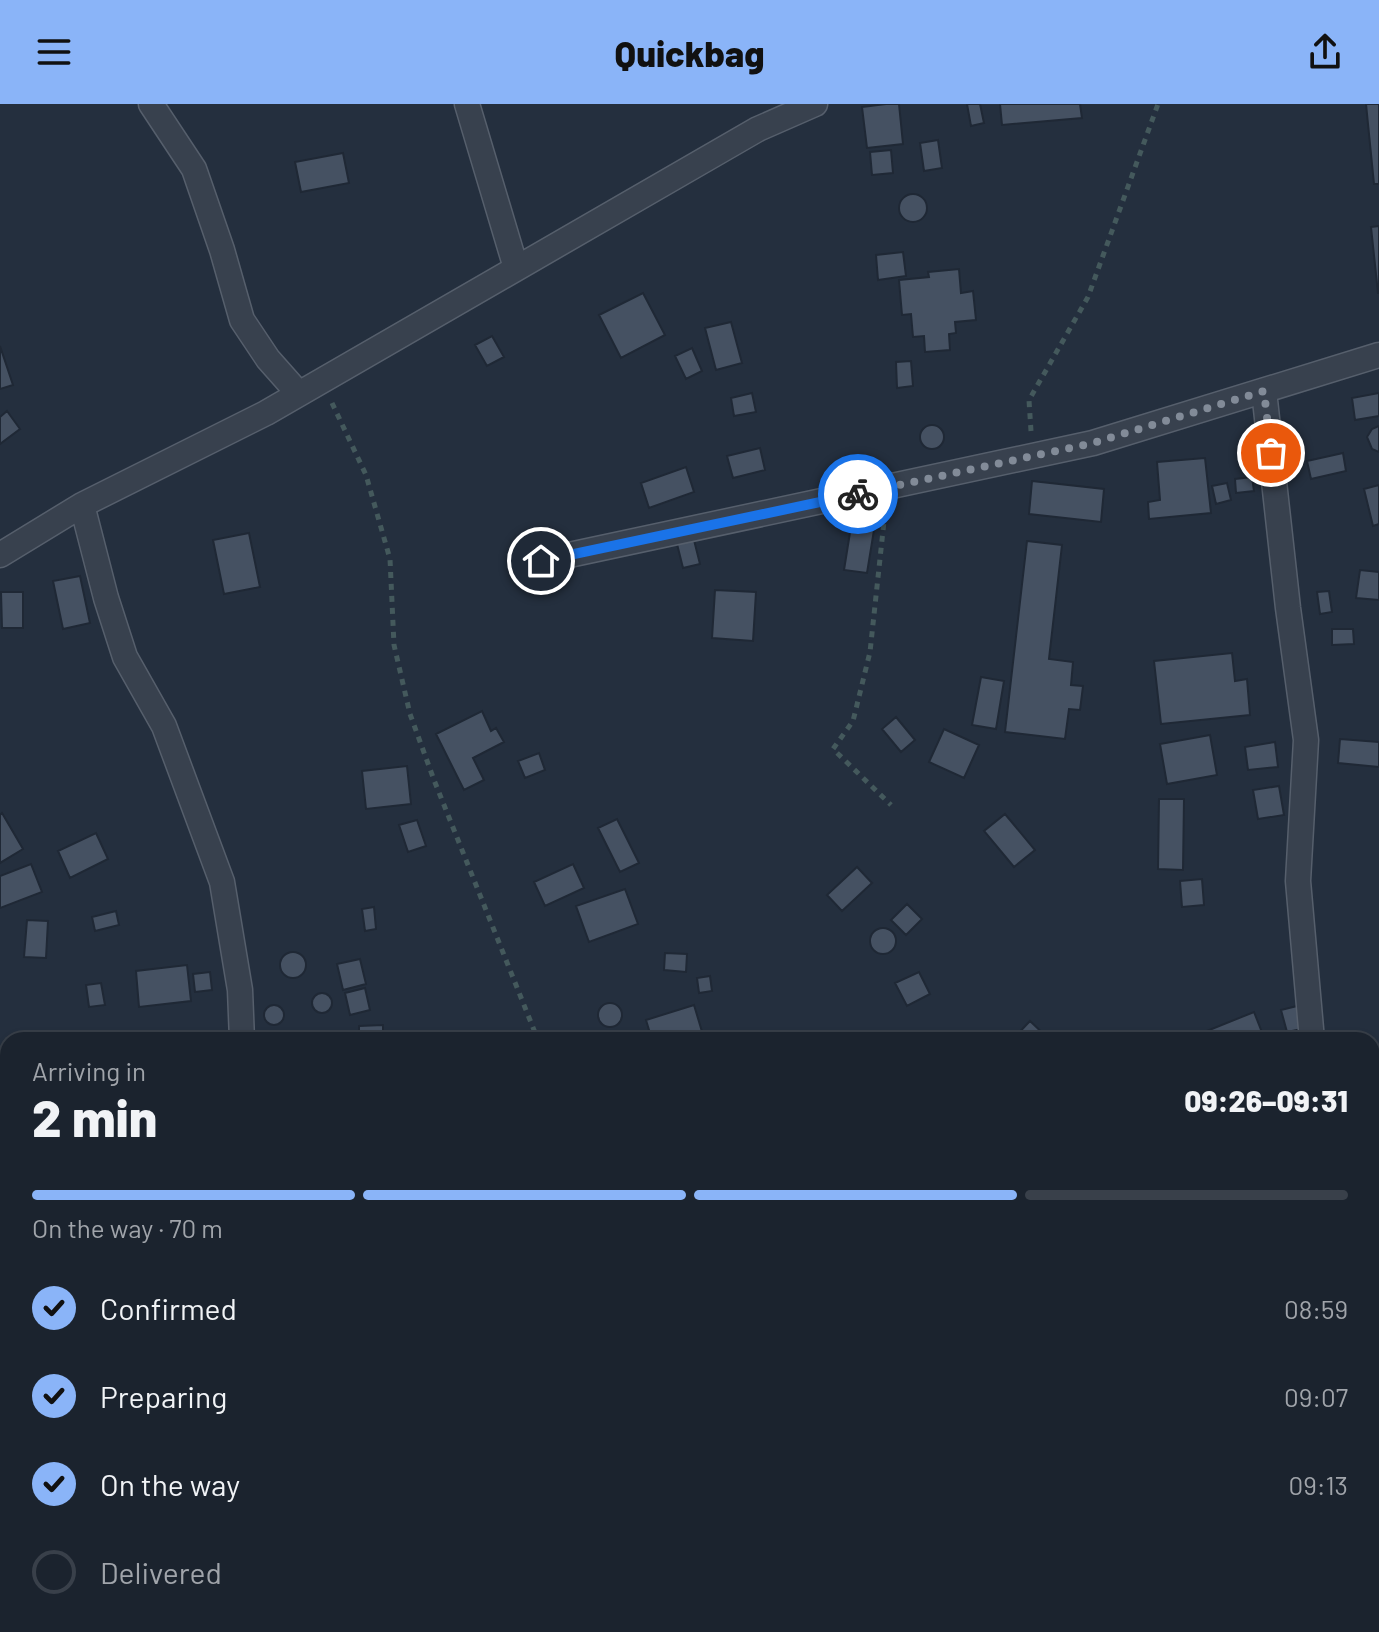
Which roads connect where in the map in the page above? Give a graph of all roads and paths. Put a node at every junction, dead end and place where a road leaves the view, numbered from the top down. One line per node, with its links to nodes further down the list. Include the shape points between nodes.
1 (151, 104): 9 (street, via 194,169 242,320)
2 (467, 104): 5 (street)
3 (815, 104): 5 (street, via 758,129)
4 (1158, 104): 10 (path, via 1088,297 1029,400)
5 (516, 268): 7 (street)
6 (1379, 355): 8 (street)
7 (322, 380): 9 (street); 17 (path, via 366,475 390,559 394,645 410,714)
8 (1264, 391): 10 (street); 18 (street, via 1306,740 1298,881)
9 (299, 394): 12 (street)
10 (1033, 456): 11 (street)
11 (887, 487): 14 (street); 15 (path, via 870,652 853,721 833,749)
12 (82, 505): 13 (street); 16 (street, via 125,657 164,726 222,882)
13 (0, 555)
14 (541, 561)
15 (891, 805)
16 (242, 1032)
17 (535, 1032)
18 (1311, 1032)

